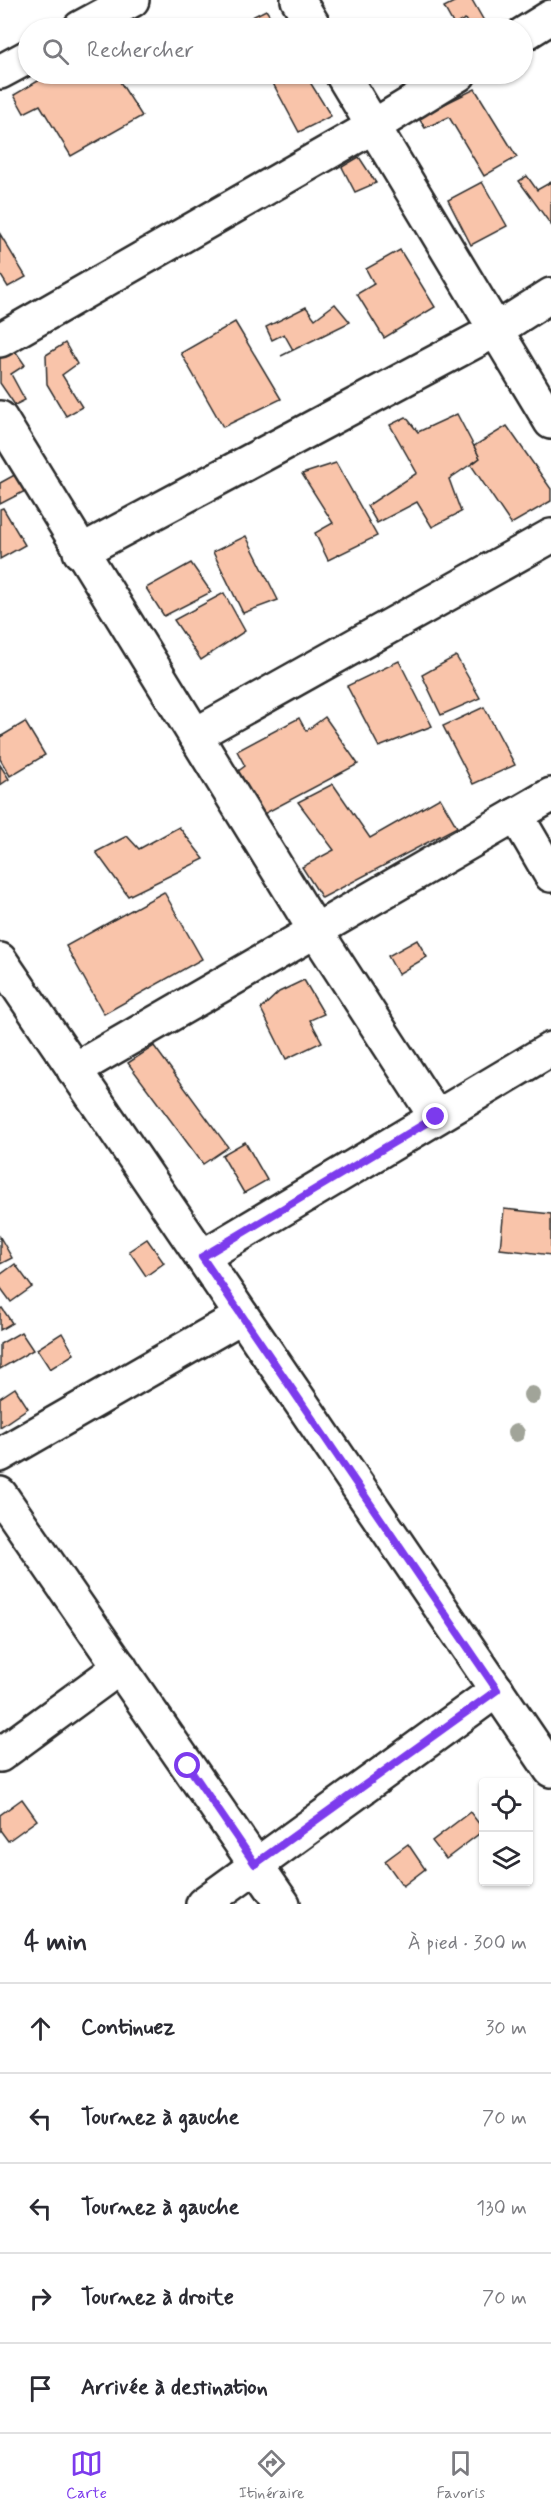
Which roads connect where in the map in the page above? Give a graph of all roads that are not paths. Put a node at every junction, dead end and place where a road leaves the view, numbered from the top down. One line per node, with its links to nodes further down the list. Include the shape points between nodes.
1 (132, 0): 4 (street)
2 (298, 0): 5 (street)
3 (551, 17): 6 (street)
4 (99, 18)
5 (309, 18)
6 (533, 28)
7 (18, 62): 8 (street)
8 (0, 72)
9 (348, 84): 11 (street)
10 (443, 84): 11 (street)
11 (374, 126): 13 (street); 14 (street)
12 (551, 295): 13 (street)
13 (495, 330): 16 (street); 18 (street)
14 (0, 339)
15 (0, 418): 18 (street)
16 (551, 422)
17 (551, 536): 19 (street)
18 (80, 552): 19 (street)
19 (195, 735): 23 (street)
20 (551, 795): 21 (street)
21 (516, 815): 22 (street); 23 (street)
22 (551, 875)
23 (315, 930): 26 (street); 27 (street)
24 (0, 960): 26 (street)
25 (551, 1050): 27 (street)
26 (74, 1070): 28 (street)
27 (436, 1117): 28 (street)
28 (202, 1257): 29 (street)
29 (242, 1316): 30 (street); 33 (street)
30 (0, 1455)
31 (0, 1494): 32 (street)
32 (120, 1667): 34 (street); 36 (street)
33 (497, 1690): 35 (street); 36 (street)
34 (0, 1755)
35 (551, 1770)
36 (255, 1864): 37 (street); 38 (street)
37 (203, 1904)
38 (283, 1904)

